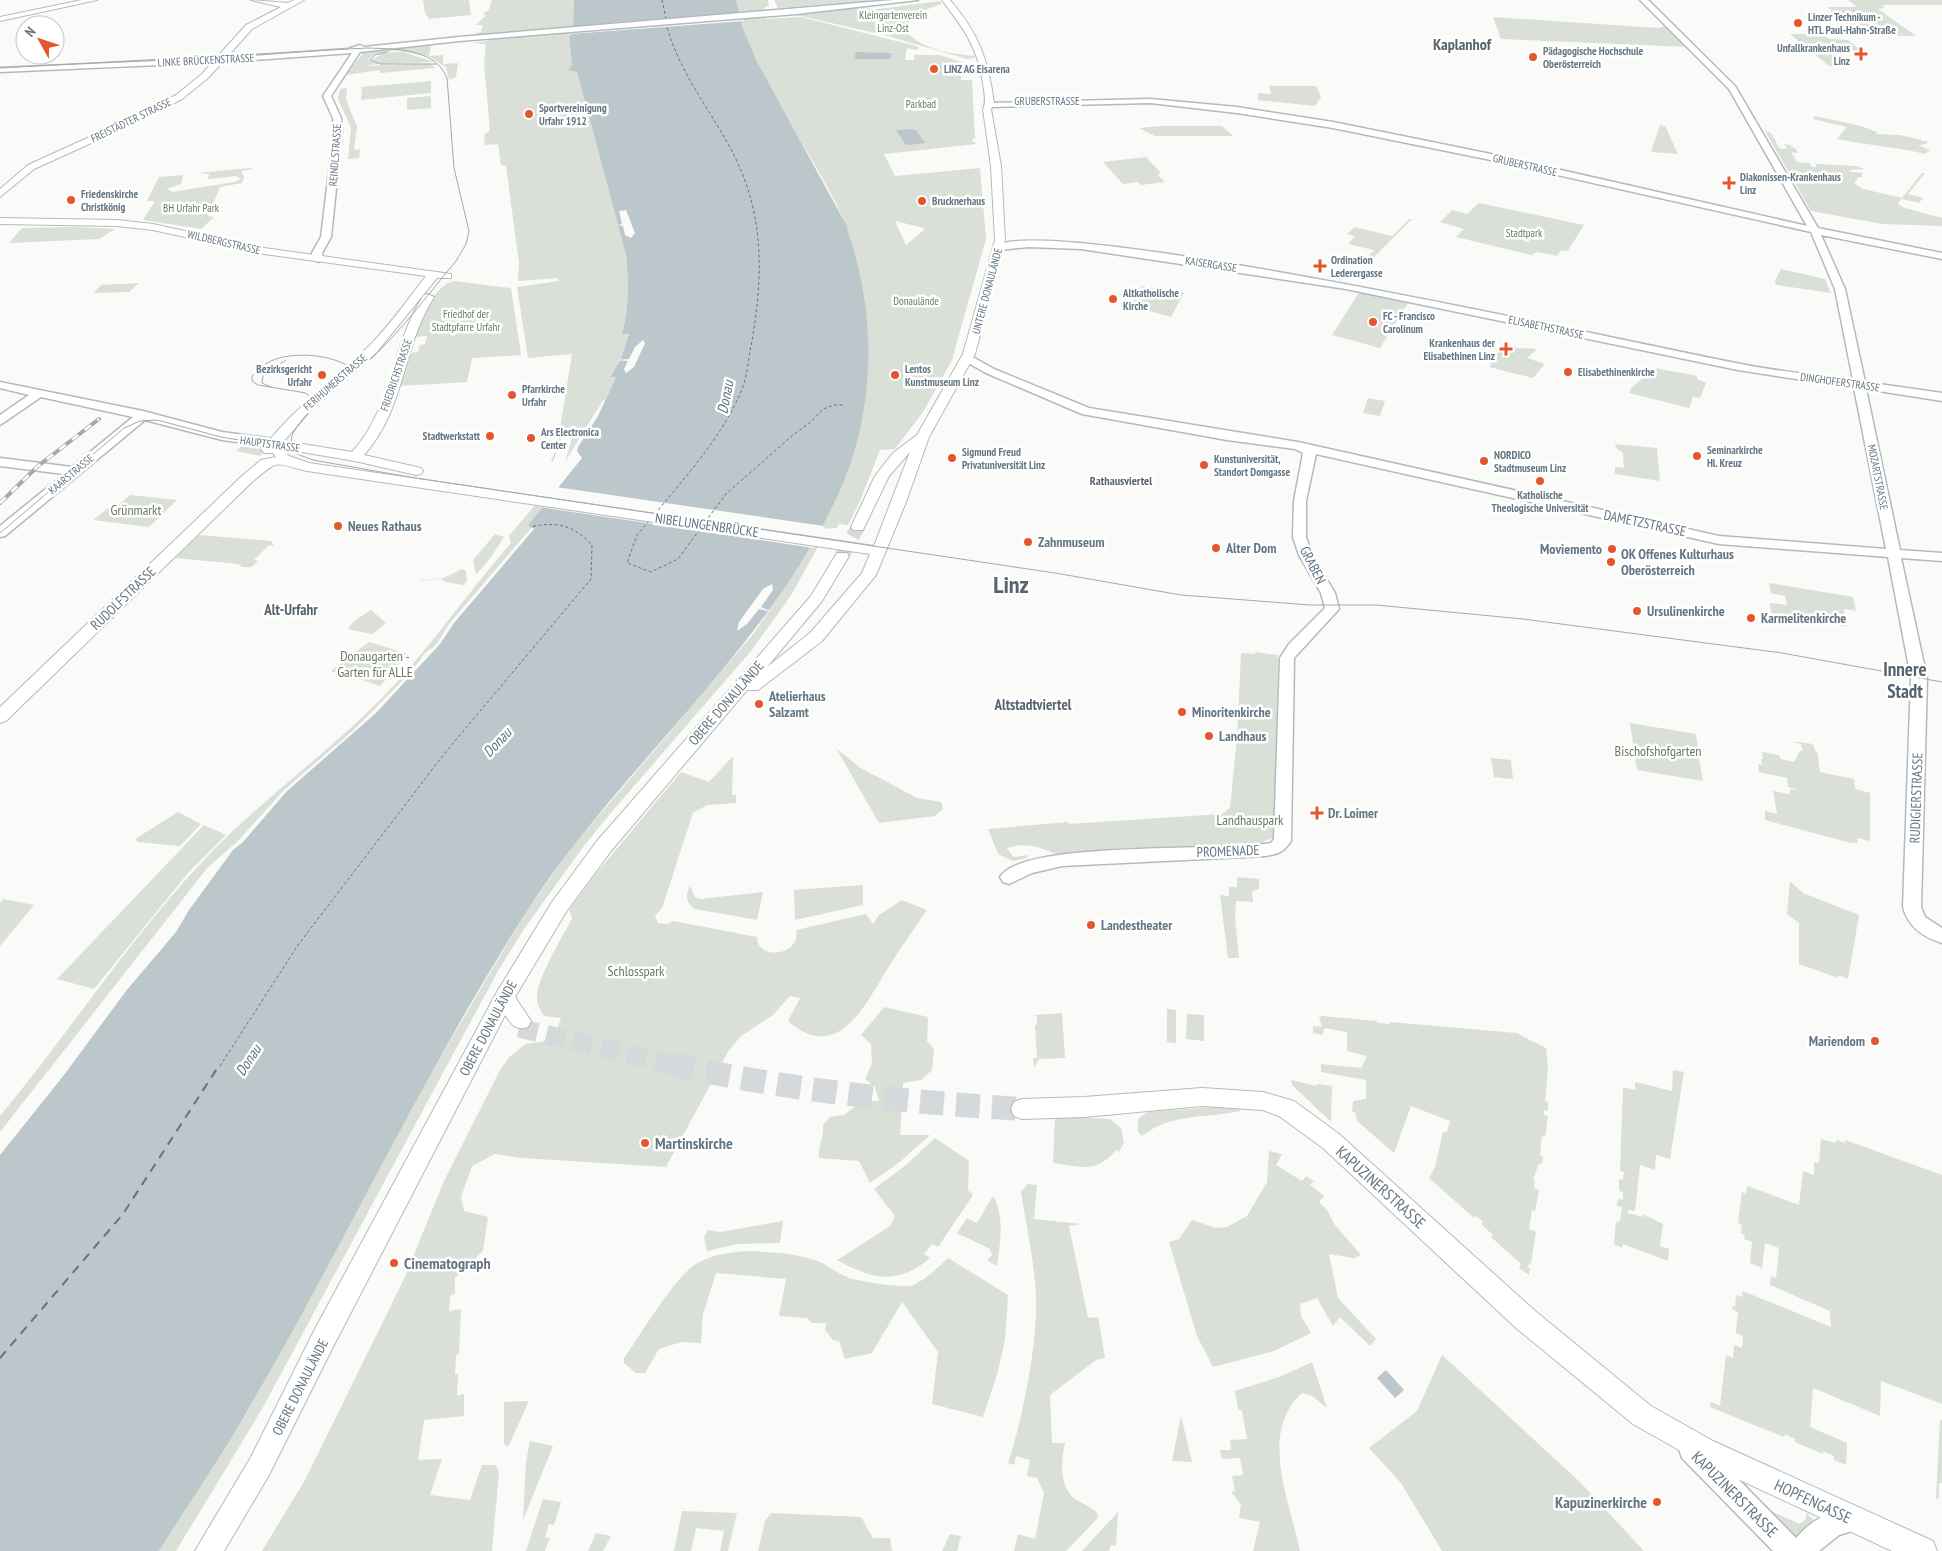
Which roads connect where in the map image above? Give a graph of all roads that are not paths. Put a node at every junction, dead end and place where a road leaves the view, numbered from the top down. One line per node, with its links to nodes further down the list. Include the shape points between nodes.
1 (84, 0): 10 (main road)
2 (93, 0): 10 (main road)
3 (256, 0): 9 (main road)
4 (300, 0): 9 (main road, FREISTÄDTER STRASSE)
5 (307, 0): 9 (main road, FREISTÄDTER STRASSE)
6 (914, 0): 11 (main road, LINKE BRÜCKENSTRASSE)
7 (946, 0): 15 (main road, UNTERE DONAULÄNDE, via 967,24 984,56)
8 (1644, 0): 18 (main road, MOZARTSTRASSE, via 1730,84)
9 (288, 6): 12 (main road, FREISTÄDTER STRASSE, via 249,28)
10 (0, 18)
11 (359, 49): 12 (main road, LINKE BRÜCKENSTRASSE); 12 (main road, LINKE BRÜCKENSTRASSE); 21 (main road, REINDLSTRASSE, via 327,96 338,127 327,246)
12 (222, 56): 13 (main road, LINKE BRÜCKENSTRASSE); 14 (main road, LINKE BRÜCKENSTRASSE); 16 (main road, FREISTÄDTER STRASSE, via 202,80 179,97 31,167)
13 (0, 66)
14 (0, 70)
15 (990, 103): 18 (main road, GRUBERSTRASSE, via 1150,101 1196,104 1333,125 1486,156); 19 (main road, UNTERE DONAULÄNDE)
16 (0, 194)
17 (0, 221): 21 (main road, WILDBERGSTRASSE, via 153,227 247,248)
18 (1815, 231): 20 (street, GRUBERSTRASSE); 29 (main road, MOZARTSTRASSE, via 1836,277)
19 (999, 242): 23 (main road, KAISERGASSE, via 1123,250); 24 (main road, UNTERE DONAULÄNDE)
20 (1942, 256)
21 (318, 257): 22 (main road, WILDBERGSTRASSE)
22 (440, 275): 37 (main road, FERIHUMERSTRASSE, via 372,350 305,408); 40 (main road, FRIEDRICHSTRASSE, via 417,314 389,402 374,435)
23 (1354, 288): 25 (main road, ELISABETHSTRASSE)
24 (967, 358): 26 (main road); 27 (main road, UNTERE DONAULÄNDE)
25 (1738, 367): 29 (main road, DINGHOFERSTRASSE)
26 (990, 371): 27 (main road, via 977,369); 33 (main road, via 1080,408)
27 (960, 373): 36 (main road, UNTERE DONAULÄNDE)
28 (0, 386): 30 (street, HAUPTSTRASSE)
29 (1860, 386): 31 (main road, DINGHOFERSTRASSE); 54 (main road, MOZARTSTRASSE)
30 (38, 394): 32 (main road, HAUPTSTRASSE); 34 (main road)
31 (1942, 397)
32 (142, 415): 37 (main road, HAUPTSTRASSE, via 222,436); 46 (main road, KAARSTRASSE)
33 (1116, 417): 35 (street)
34 (0, 421)
35 (1169, 426): 38 (main road)
36 (922, 437): 39 (main road, UNTERE DONAULÄNDE); 43 (main road, UNTERE DONAULÄNDE, via 902,450)
37 (274, 444): 40 (main road, HAUPTSTRASSE); 41 (main road); 49 (main road, RUDOLFSTRASSE)
38 (1298, 446): 42 (main road); 45 (main road, via 1310,455)
39 (917, 451): 43 (main road); 48 (main road, UNTERE DONAULÄNDE)
40 (355, 457): 50 (main road, HAUPTSTRASSE)
41 (284, 459): 49 (main road, RUDOLFSTRASSE, via 266,463); 50 (main road, HAUPTSTRASSE, via 307,466)
42 (1351, 459): 45 (main road, via 1324,459); 54 (main road, DAMETZSTRASSE, via 1734,542)
43 (894, 460): 47 (main road, UNTERE DONAULÄNDE)
44 (0, 462): 46 (street)
45 (1307, 466): 57 (main road, GRABEN, via 1301,492 1300,542)
46 (75, 470): 52 (main road, KAARSTRASSE)
47 (883, 472): 48 (main road, via 894,470); 51 (main road, UNTERE DONAULÄNDE)
48 (908, 474): 53 (main road, UNTERE DONAULÄNDE)
49 (247, 478): 63 (main road, RUDOLFSTRASSE)
50 (538, 495): 53 (main road, NIBELUNGENBRÜCKE)
51 (858, 527)
52 (0, 533)
53 (882, 546): 59 (main road, UNTERE DONAULÄNDE, via 865,581)
54 (1892, 553): 56 (main road, DAMETZSTRASSE); 61 (main road, MOZARTSTRASSE)
55 (842, 556): 58 (main road, OBERE DONAULÄNDE, via 820,594)
56 (1942, 557)
57 (1331, 604): 64 (street, PROMENADE, via 1330,613 1294,647 1287,658 1284,837 1279,845 1266,850 1062,860 1033,866)
58 (799, 619): 59 (main road); 60 (main road, OBERE DONAULÄNDE)
59 (824, 629): 60 (main road); 62 (main road, UNTERE DONAULÄNDE, via 805,647)
60 (761, 662): 62 (main road, OBERE DONAULÄNDE)
61 (1918, 677): 65 (main road, RUDIGIERSTRASSE, via 1912,907 1916,919 1923,926)
62 (725, 704): 66 (main road, OBERE DONAULÄNDE, via 604,846 559,907)
63 (0, 717)
64 (1009, 877)
65 (1942, 936)
66 (504, 998): 67 (main road, OBERE DONAULÄNDE); 67 (main road, via 520,1024)
67 (492, 1021): 72 (main road, OBERE DONAULÄNDE, via 260,1466)
68 (1022, 1109): 69 (main road, KAPUZINERSTRASSE, via 1202,1097 1263,1101 1286,1108 1349,1157 1525,1319 1629,1406)
69 (1679, 1437): 70 (main road, KAPUZINERSTRASSE); 73 (main road, KAPUZINERSTRASSE)
70 (1704, 1450): 71 (main road, HOPFENGASSE)
71 (1854, 1519): 74 (main road, via 1828,1525); 75 (main road, HOPFENGASSE)
72 (209, 1551)
73 (1791, 1551)
74 (1802, 1551)
75 (1922, 1551)

